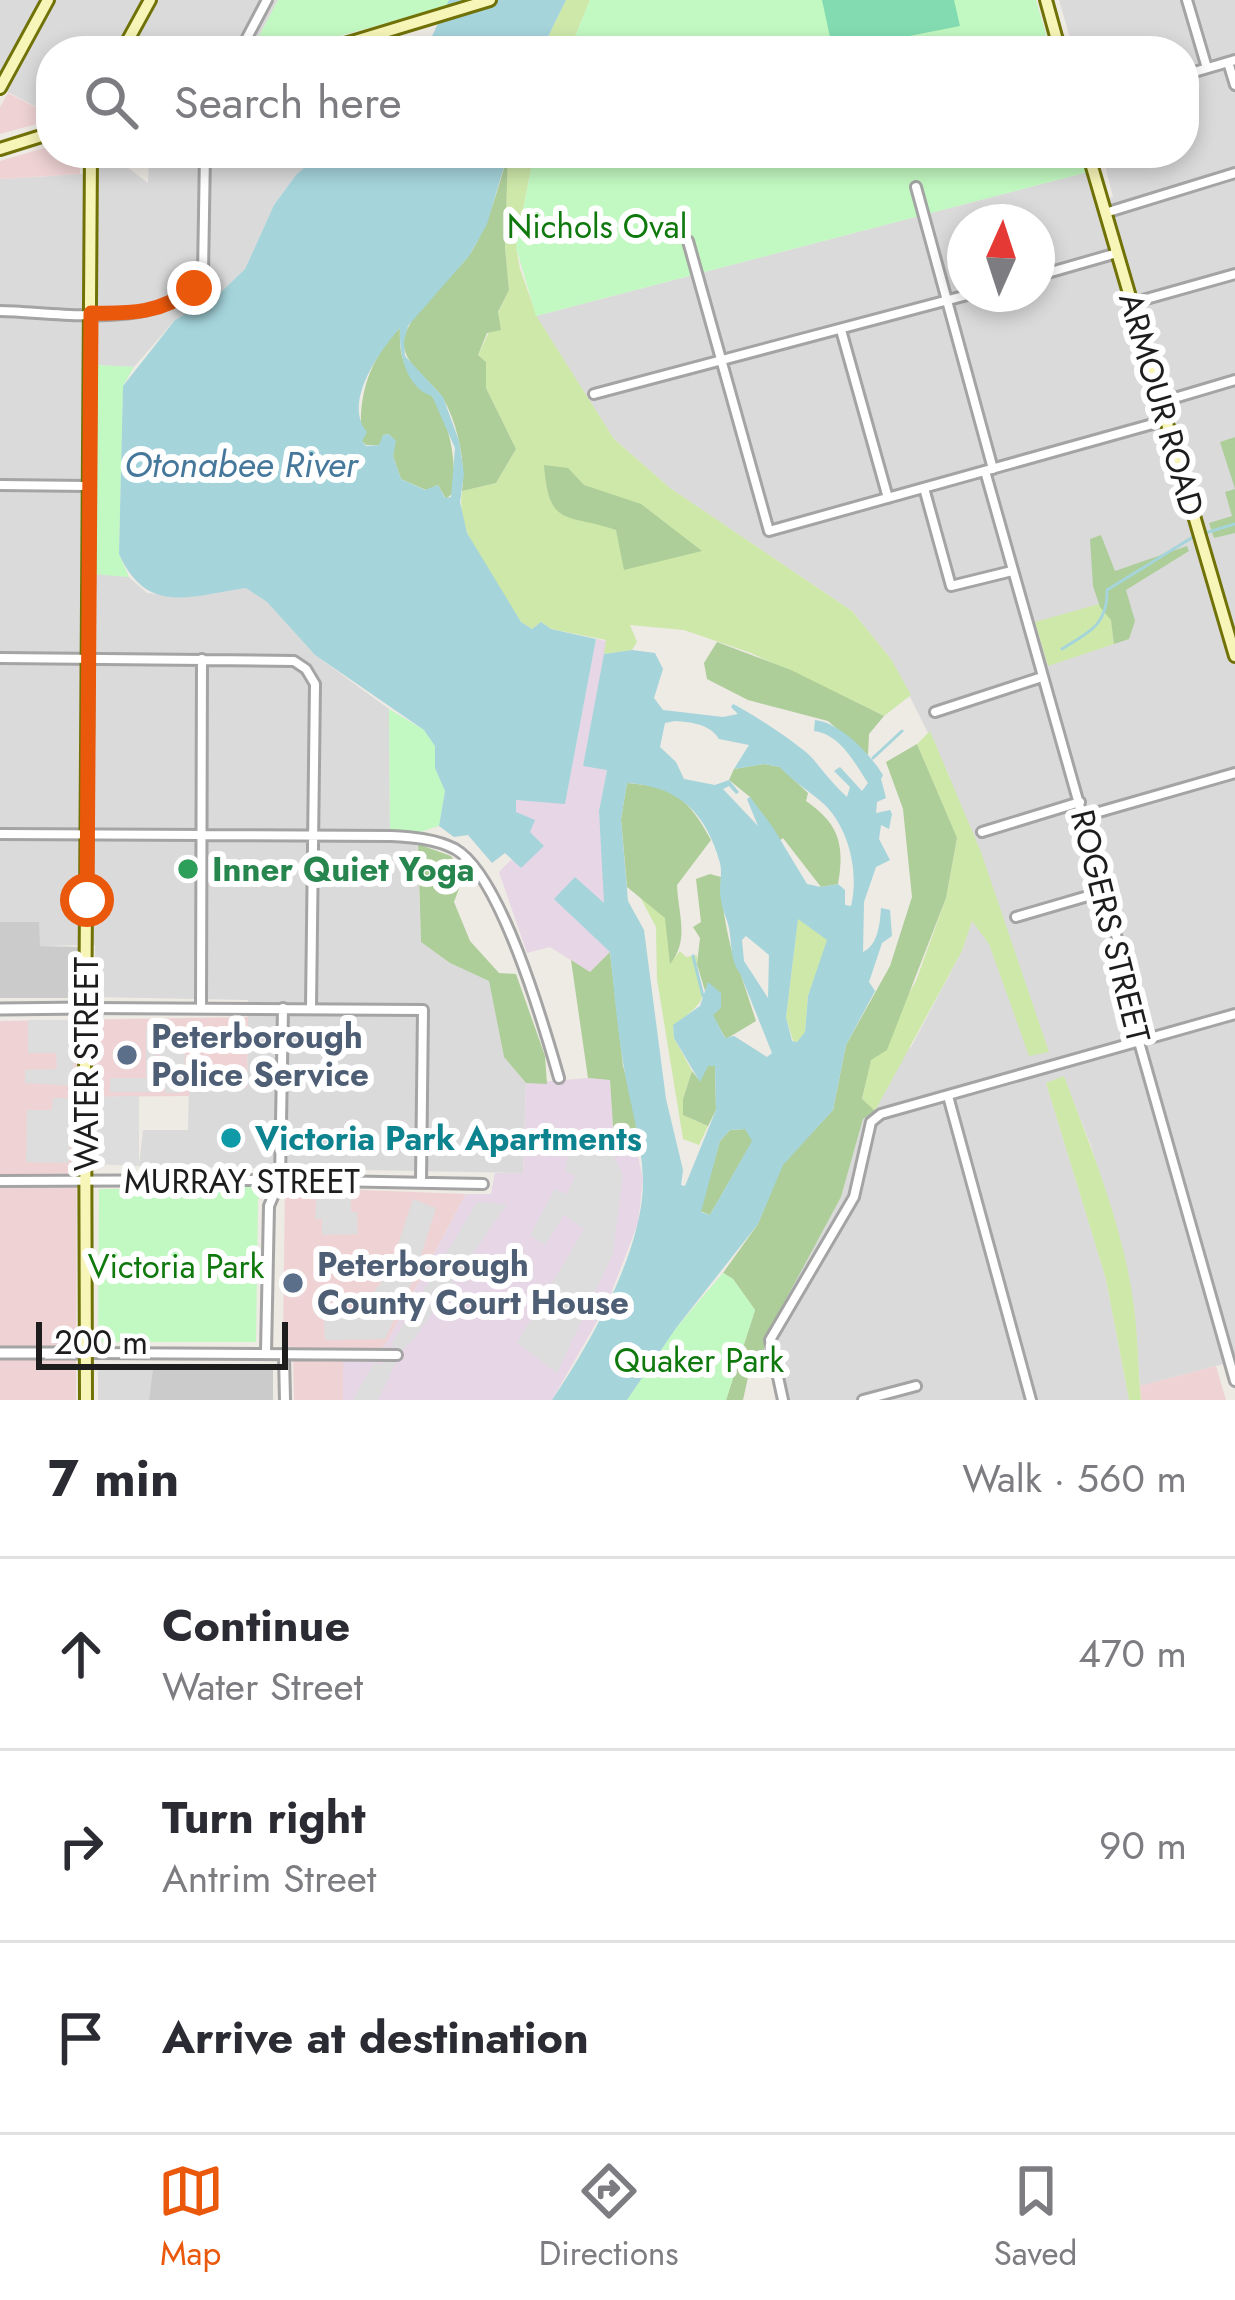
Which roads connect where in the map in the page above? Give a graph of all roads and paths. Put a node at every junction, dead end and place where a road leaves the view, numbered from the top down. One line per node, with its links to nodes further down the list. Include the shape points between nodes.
1 (48, 0): 17 (main road)
2 (150, 0): 7 (main road)
3 (267, 0): 8 (street)
4 (490, 0): 9 (main road)
5 (1046, 0): 10 (main road)
6 (1187, 0): 11 (street)
7 (130, 36)
8 (248, 36)
9 (371, 36)
10 (1056, 36)
11 (1198, 36)
12 (1199, 41): 14 (street)
13 (1232, 61): 14 (street); 16 (street)
14 (1207, 68): 15 (street)
15 (1199, 70)
16 (1235, 85)
17 (0, 88)
18 (36, 137): 19 (main road)
19 (0, 148)
20 (91, 168): 33 (main road, WATER STREET)
21 (205, 168): 33 (street, via 203,274 194,288 146,313)
22 (1092, 168): 25 (main road, ARMOUR ROAD)
23 (1235, 173): 25 (street)
24 (916, 187): 30 (street, ROGERS STREET)
25 (1105, 213): 27 (main road, ARMOUR ROAD)
26 (688, 241): 35 (street)
27 (1118, 254): 28 (street); 31 (main road, ARMOUR ROAD)
28 (1055, 271)
29 (1235, 274): 31 (street)
30 (946, 301): 34 (street); 40 (street, ROGERS STREET)
31 (1132, 304): 38 (main road, ARMOUR ROAD)
32 (0, 311): 33 (street)
33 (91, 313): 42 (main road, WATER STREET)
34 (841, 330): 35 (street); 44 (street)
35 (722, 360): 37 (street); 44 (street, via 769,531)
36 (1235, 380): 38 (street)
37 (594, 394)
38 (1161, 402): 39 (main road, ARMOUR ROAD)
39 (1167, 420): 40 (street); 46 (main road, ARMOUR ROAD)
40 (989, 470): 43 (street); 45 (street, ROGERS STREET)
41 (0, 485): 42 (street)
42 (88, 486): 49 (main road, WATER STREET)
43 (924, 488): 44 (street); 45 (street, via 951,586)
44 (888, 498)
45 (1012, 571): 51 (street, ROGERS STREET)
46 (1232, 632): 47 (main road, ARMOUR ROAD)
47 (1235, 656)
48 (0, 658): 49 (street)
49 (89, 659): 50 (street); 58 (main road, WATER STREET)
50 (202, 659): 59 (street); 60 (street, via 294,661 307,669 315,684)
51 (1042, 677): 52 (street); 54 (street, ROGERS STREET)
52 (935, 712)
53 (1235, 773): 55 (street)
54 (1080, 802): 55 (street, ROGERS STREET); 56 (street)
55 (1085, 815): 61 (street, ROGERS STREET)
56 (982, 832)
57 (0, 834): 58 (street)
58 (87, 835): 59 (street); 63 (main road, WATER STREET)
59 (202, 836): 60 (street); 64 (street)
60 (313, 837): 66 (street); 70 (street, via 417,838 456,849 474,865 498,903)
61 (1105, 891): 62 (street); 69 (street, ROGERS STREET, via 1142,1027)
62 (1016, 917)
63 (86, 1008): 64 (street); 67 (street); 74 (main road, WATER STREET)
64 (201, 1008): 65 (street)
65 (283, 1008): 66 (street); 72 (street)
66 (311, 1008): 75 (street, via 423,1010)
67 (0, 1009)
68 (1235, 1014): 69 (street)
69 (1139, 1042): 71 (street); 82 (street, ROGERS STREET)
70 (559, 1078)
71 (948, 1096): 86 (street, via 871,1122 854,1197 770,1340); 88 (street)
72 (280, 1180): 74 (street, MURRAY STREET); 75 (street, MURRAY STREET); 77 (street, via 269,1206)
73 (0, 1181): 74 (street, MURRAY STREET)
74 (85, 1181): 79 (main road, WATER STREET)
75 (421, 1181): 76 (street, MURRAY STREET)
76 (484, 1184)
77 (266, 1352): 79 (street); 81 (street)
78 (0, 1353): 79 (street)
79 (86, 1353): 84 (main road, WATER STREET)
80 (397, 1355): 81 (street)
81 (284, 1356): 85 (street)
82 (1235, 1382)
83 (916, 1386): 87 (street)
84 (86, 1400)
85 (285, 1400)
86 (783, 1400)
87 (863, 1400)
88 (1031, 1400)

